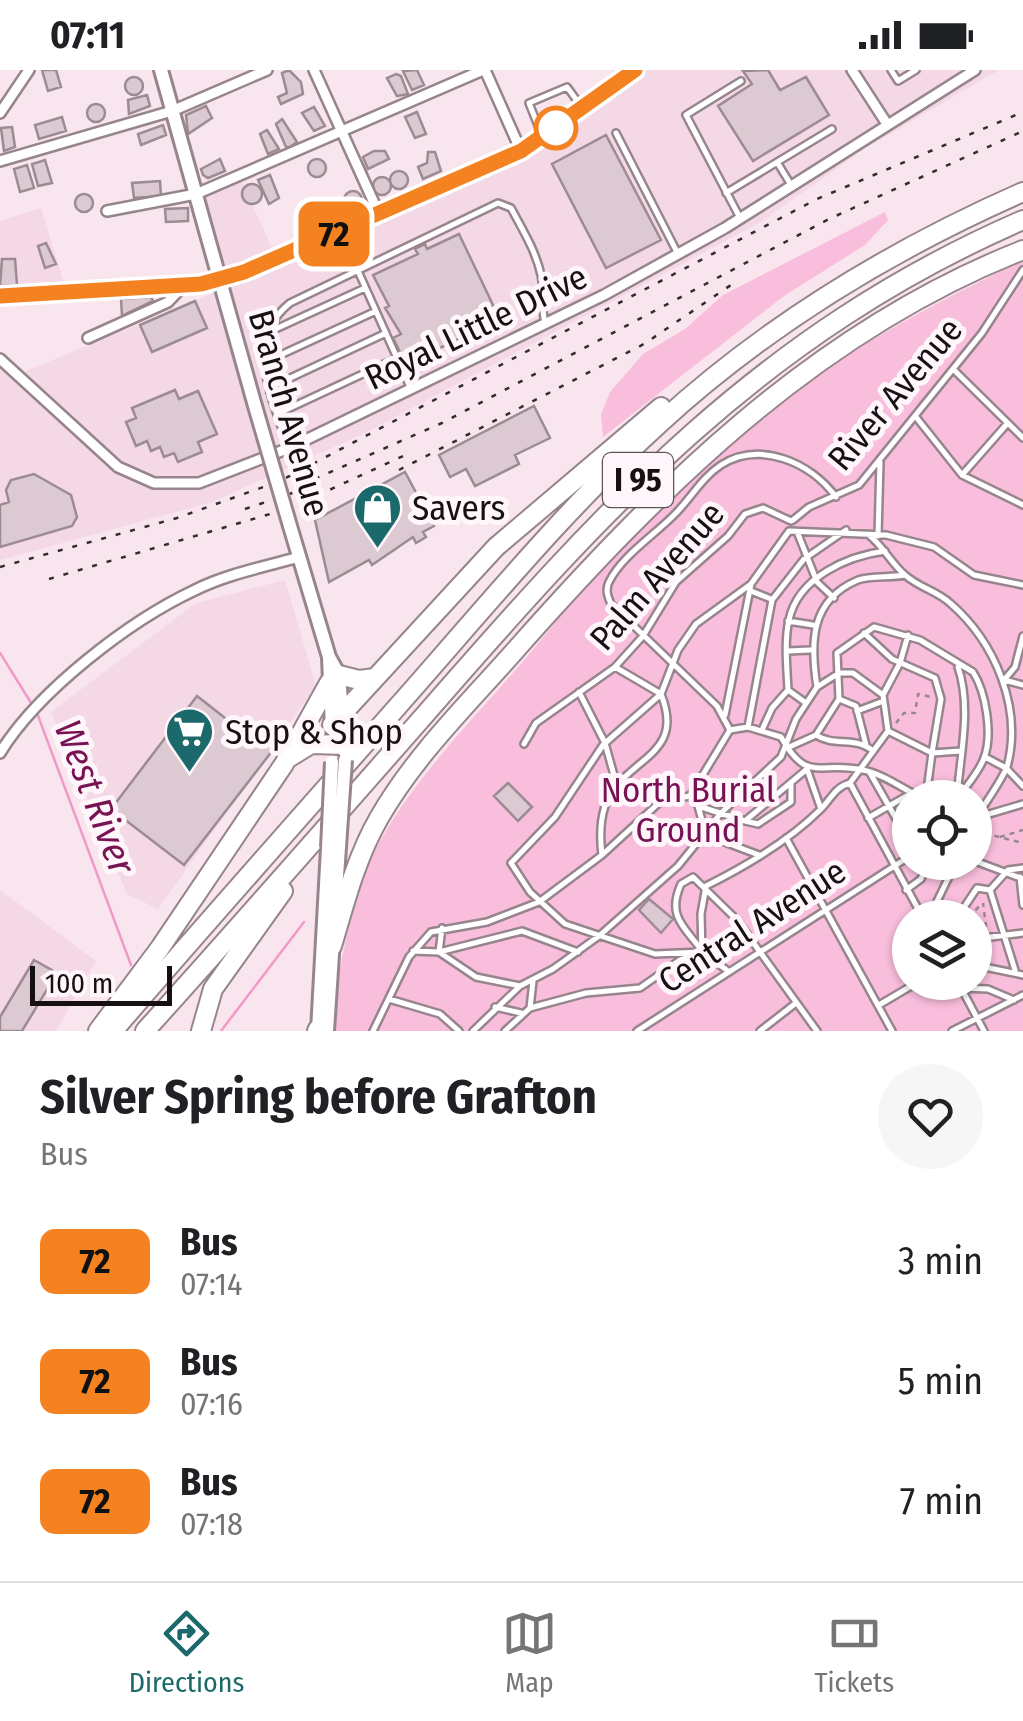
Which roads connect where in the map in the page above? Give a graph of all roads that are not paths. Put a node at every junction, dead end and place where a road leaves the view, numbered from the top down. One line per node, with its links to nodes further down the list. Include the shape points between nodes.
1 (29, 70): 14 (street)
2 (161, 70): 13 (main road, Branch Avenue)
3 (267, 70): 13 (street)
4 (314, 70): 18 (street)
5 (484, 70): 18 (street); 20 (street)
6 (634, 70): 12 (main road)
7 (852, 70): 15 (street)
8 (891, 70): 9 (lane, via 898,81)
9 (916, 70)
10 (975, 70): 15 (street, Royal Little Drive)
11 (741, 81): 25 (lane, via 686,115)
12 (583, 109): 19 (main road); 19 (lane, via 567,87 529,103)
13 (172, 111): 21 (street); 26 (main road, Branch Avenue)
14 (0, 113)
15 (887, 124): 23 (street, Royal Little Drive)
16 (832, 129): 22 (lane)
17 (616, 132): 32 (lane)
18 (344, 133): 26 (street); 28 (street)
19 (544, 137): 20 (main road)
20 (521, 151): 28 (main road)
21 (0, 160)
22 (777, 162): 23 (lane); 25 (lane)
23 (792, 186): 29 (street, Royal Little Drive)
24 (1023, 192): 48 (highway, I 95, via 859,275)
25 (726, 193): 29 (lane)
26 (196, 194): 27 (street); 35 (main road, Branch Avenue)
27 (107, 211)
28 (378, 214): 35 (main road)
29 (741, 219): 32 (street, Royal Little Drive)
30 (1023, 223): 133 (highway, I 95, via 986,236 842,317 670,449 590,528)
31 (1023, 250): 171 (highway, via 912,304 818,362 733,427 639,513 405,778 359,859)
32 (678, 254): 40 (street, Royal Little Drive)
33 (1023, 270): 47 (lane, River Avenue)
34 (358, 271): 37 (lane); 40 (lane, via 487,207 506,204 536,258); 42 (lane, via 290,303)
35 (220, 280): 36 (main road); 68 (main road, Branch Avenue, bridge)
36 (184, 286): 38 (main road); 43 (street, via 168,302)
37 (366, 288): 39 (lane); 42 (lane)
38 (0, 296)
39 (376, 311): 41 (lane); 46 (lane)
40 (546, 325): 50 (street, Royal Little Drive)
41 (386, 333): 44 (lane); 49 (lane)
42 (266, 334): 46 (lane)
43 (88, 338)
44 (397, 358): 50 (lane); 51 (lane)
45 (0, 359): 55 (street, Royal Little Drive, via 106,459 154,482 199,483)
46 (263, 364): 49 (lane)
47 (954, 368): 52 (lane, River Avenue); 53 (lane)
48 (706, 384): 89 (highway, via 667,401 528,518); 197 (highway, I 95, via 560,523)
49 (269, 388): 51 (lane)
50 (411, 390): 55 (street, Royal Little Drive)
51 (277, 414): 55 (lane)
52 (916, 417): 56 (lane, River Avenue); 57 (lane)
53 (1006, 425): 54 (lane); 57 (lane)
54 (1023, 438)
55 (288, 448)
56 (880, 460): 58 (lane, River Avenue); 65 (lane)
57 (962, 475): 59 (lane)
58 (836, 497): 60 (lane, River Avenue); 80 (lane, via 820,476 778,457 722,464 607,586 611,604)
59 (1023, 505)
60 (792, 521): 62 (lane); 80 (lane, Palm Avenue, via 763,508 745,514 676,582)
61 (846, 530): 63 (lane); 64 (lane); 69 (lane)
62 (789, 531): 64 (lane); 73 (lane)
63 (867, 533): 65 (lane); 66 (lane)
64 (798, 534): 69 (lane)
65 (878, 534): 66 (lane); 72 (lane, via 934,547 974,575)
66 (880, 544): 67 (lane)
67 (884, 552): 70 (lane); 71 (lane, via 856,554)
68 (299, 557): 90 (main road, Branch Avenue); 116 (street, via 178,598 40,700)
69 (804, 559): 71 (lane); 75 (lane)
70 (904, 575): 74 (lane, via 859,579); 91 (lane, via 973,624)
71 (817, 582): 74 (lane); 76 (lane)
72 (1023, 585)
73 (751, 588): 75 (lane); 84 (lane, via 696,624); 101 (lane)
74 (834, 598): 77 (lane)
75 (772, 600): 102 (lane)
76 (788, 621): 77 (lane); 83 (lane)
77 (814, 625): 82 (lane)
78 (864, 633): 79 (lane, via 874,627); 85 (lane); 88 (lane, via 837,653)
79 (908, 635): 85 (lane); 86 (lane)
80 (643, 636): 84 (lane); 87 (lane, Palm Avenue)
81 (1023, 636): 91 (lane)
82 (811, 650): 83 (lane); 93 (lane)
83 (788, 651): 94 (lane)
84 (672, 664): 96 (lane); 101 (lane)
85 (900, 664): 97 (lane); 117 (lane, via 935,678 941,699)
86 (957, 664): 115 (lane, via 965,692); 118 (lane, via 973,672 981,688)
87 (615, 667): 95 (lane, Palm Avenue); 96 (lane)
88 (839, 673): 93 (lane); 97 (lane, via 853,674); 98 (lane)
89 (375, 678): 90 (highway); 109 (highway)
90 (334, 679): 109 (main road, Branch Avenue); 119 (highway)
91 (1004, 680): 92 (lane); 103 (lane)
92 (1023, 684)
93 (816, 687): 99 (lane)
94 (788, 690): 99 (lane); 105 (lane)
95 (579, 692): 110 (lane); 111 (lane, Palm Avenue, via 536,723)
96 (661, 694): 110 (lane); 130 (lane, via 667,708 658,751)
97 (882, 698): 100 (lane); 106 (lane)
98 (840, 699): 100 (lane); 107 (lane)
99 (806, 703): 113 (lane)
100 (858, 711): 112 (lane)
101 (724, 718): 104 (lane)
102 (748, 727): 104 (lane); 105 (lane)
103 (1016, 728): 108 (lane); 120 (lane)
104 (730, 730): 134 (lane)
105 (762, 730): 113 (lane, via 781,736)
106 (888, 731): 114 (lane); 117 (lane)
107 (816, 735): 112 (lane); 113 (lane)
108 (1023, 740)
109 (338, 741): 119 (highway, via 309,744); 147 (main road, Branch Avenue, bridge)
110 (605, 743): 130 (lane); 163 (lane, via 555,816 510,864)
111 (524, 744)
112 (866, 746): 114 (lane)
113 (788, 748): 121 (lane); 141 (lane)
114 (873, 752): 122 (lane)
115 (960, 752): 117 (lane); 125 (lane)
116 (0, 753)
117 (932, 753): 124 (lane)
118 (985, 757): 120 (lane); 126 (lane)
119 (284, 764): 196 (highway)
120 (1006, 768): 131 (lane); 132 (lane)
121 (807, 769): 122 (lane); 127 (lane); 139 (lane)
122 (860, 769): 123 (lane); 128 (lane)
123 (868, 770): 129 (lane); 138 (lane)
124 (927, 780)
125 (958, 780)
126 (969, 780)
127 (790, 782): 144 (lane); 144 (lane, via 790,802 758,824)
128 (850, 783): 139 (lane); 143 (lane)
129 (892, 783)
130 (616, 786): 148 (lane, via 605,806)
131 (1023, 786)
132 (992, 792)
133 (352, 796): 198 (highway, I 95); 199 (highway, via 222,975)
134 (690, 796): 137 (lane); 148 (lane, via 661,801)
135 (892, 804): 138 (lane)
136 (1023, 804): 142 (lane)
137 (698, 806): 141 (lane); 145 (lane)
138 (889, 806): 140 (lane); 143 (lane)
139 (822, 809): 146 (lane)
140 (892, 811)
141 (721, 813): 144 (lane); 145 (lane)
142 (992, 814)
143 (868, 818): 150 (lane)
144 (745, 821)
145 (706, 834): 149 (lane); 168 (lane)
146 (786, 838): 149 (lane); 165 (lane)
147 (333, 848): 171 (main road, Branch Avenue); 195 (main road, Branch Avenue)
148 (602, 855): 163 (lane)
149 (760, 855): 158 (lane)
150 (892, 861)
151 (992, 865): 154 (lane)
152 (892, 866): 165 (lane, Central Avenue)
153 (1023, 868): 154 (lane)
154 (1008, 870): 155 (lane); 160 (lane)
155 (1022, 878): 164 (lane)
156 (901, 880): 159 (lane)
157 (920, 880): 159 (lane)
158 (706, 886): 173 (lane); 176 (lane); 176 (lane, via 693,877 681,884 676,912)
159 (906, 890): 161 (lane)
160 (990, 890): 162 (lane, via 977,888); 170 (lane)
161 (912, 900)
162 (965, 900)
163 (539, 902): 166 (lane, via 487,922); 168 (lane, via 565,924)
164 (1023, 906)
165 (827, 908): 173 (lane, Central Avenue); 190 (lane)
166 (442, 928): 172 (lane); 174 (lane)
167 (1023, 933): 170 (lane)
168 (599, 936): 175 (lane); 176 (lane, via 655,954)
169 (992, 938): 170 (lane)
170 (1004, 938): 178 (lane)
171 (332, 946): 195 (main road, Branch Avenue)
172 (414, 951): 174 (lane); 186 (lane)
173 (759, 951): 179 (lane, Central Avenue); 189 (lane)
174 (438, 952): 175 (lane, via 522,932); 182 (lane, via 476,977)
175 (578, 952): 181 (lane)
176 (702, 952): 179 (lane); 192 (lane, via 640,988)
177 (992, 967): 178 (lane)
178 (1014, 970): 180 (lane)
179 (728, 971): 204 (lane, Central Avenue)
180 (1023, 975)
181 (533, 982): 182 (lane); 192 (lane)
182 (520, 986): 191 (lane)
183 (992, 991): 188 (lane)
184 (1023, 996): 188 (lane)
185 (892, 997): 190 (lane)
186 (389, 999): 200 (lane); 201 (lane, via 440,1014)
187 (968, 1000): 194 (lane)
188 (1014, 1000): 194 (lane)
189 (796, 1003): 205 (lane); 206 (lane)
190 (879, 1005): 207 (lane)
191 (495, 1007): 193 (lane); 202 (lane)
192 (530, 1008): 193 (lane)
193 (521, 1013): 203 (lane)
194 (977, 1018): 208 (lane); 209 (lane)
195 (320, 1030)
196 (98, 1031)
197 (113, 1031)
198 (145, 1031)
199 (201, 1031)
200 (373, 1031)
201 (460, 1031)
202 (473, 1031)
203 (506, 1031)
204 (637, 1031)
205 (760, 1031)
206 (817, 1031)
207 (892, 1031)
208 (952, 1031)
209 (984, 1031)

